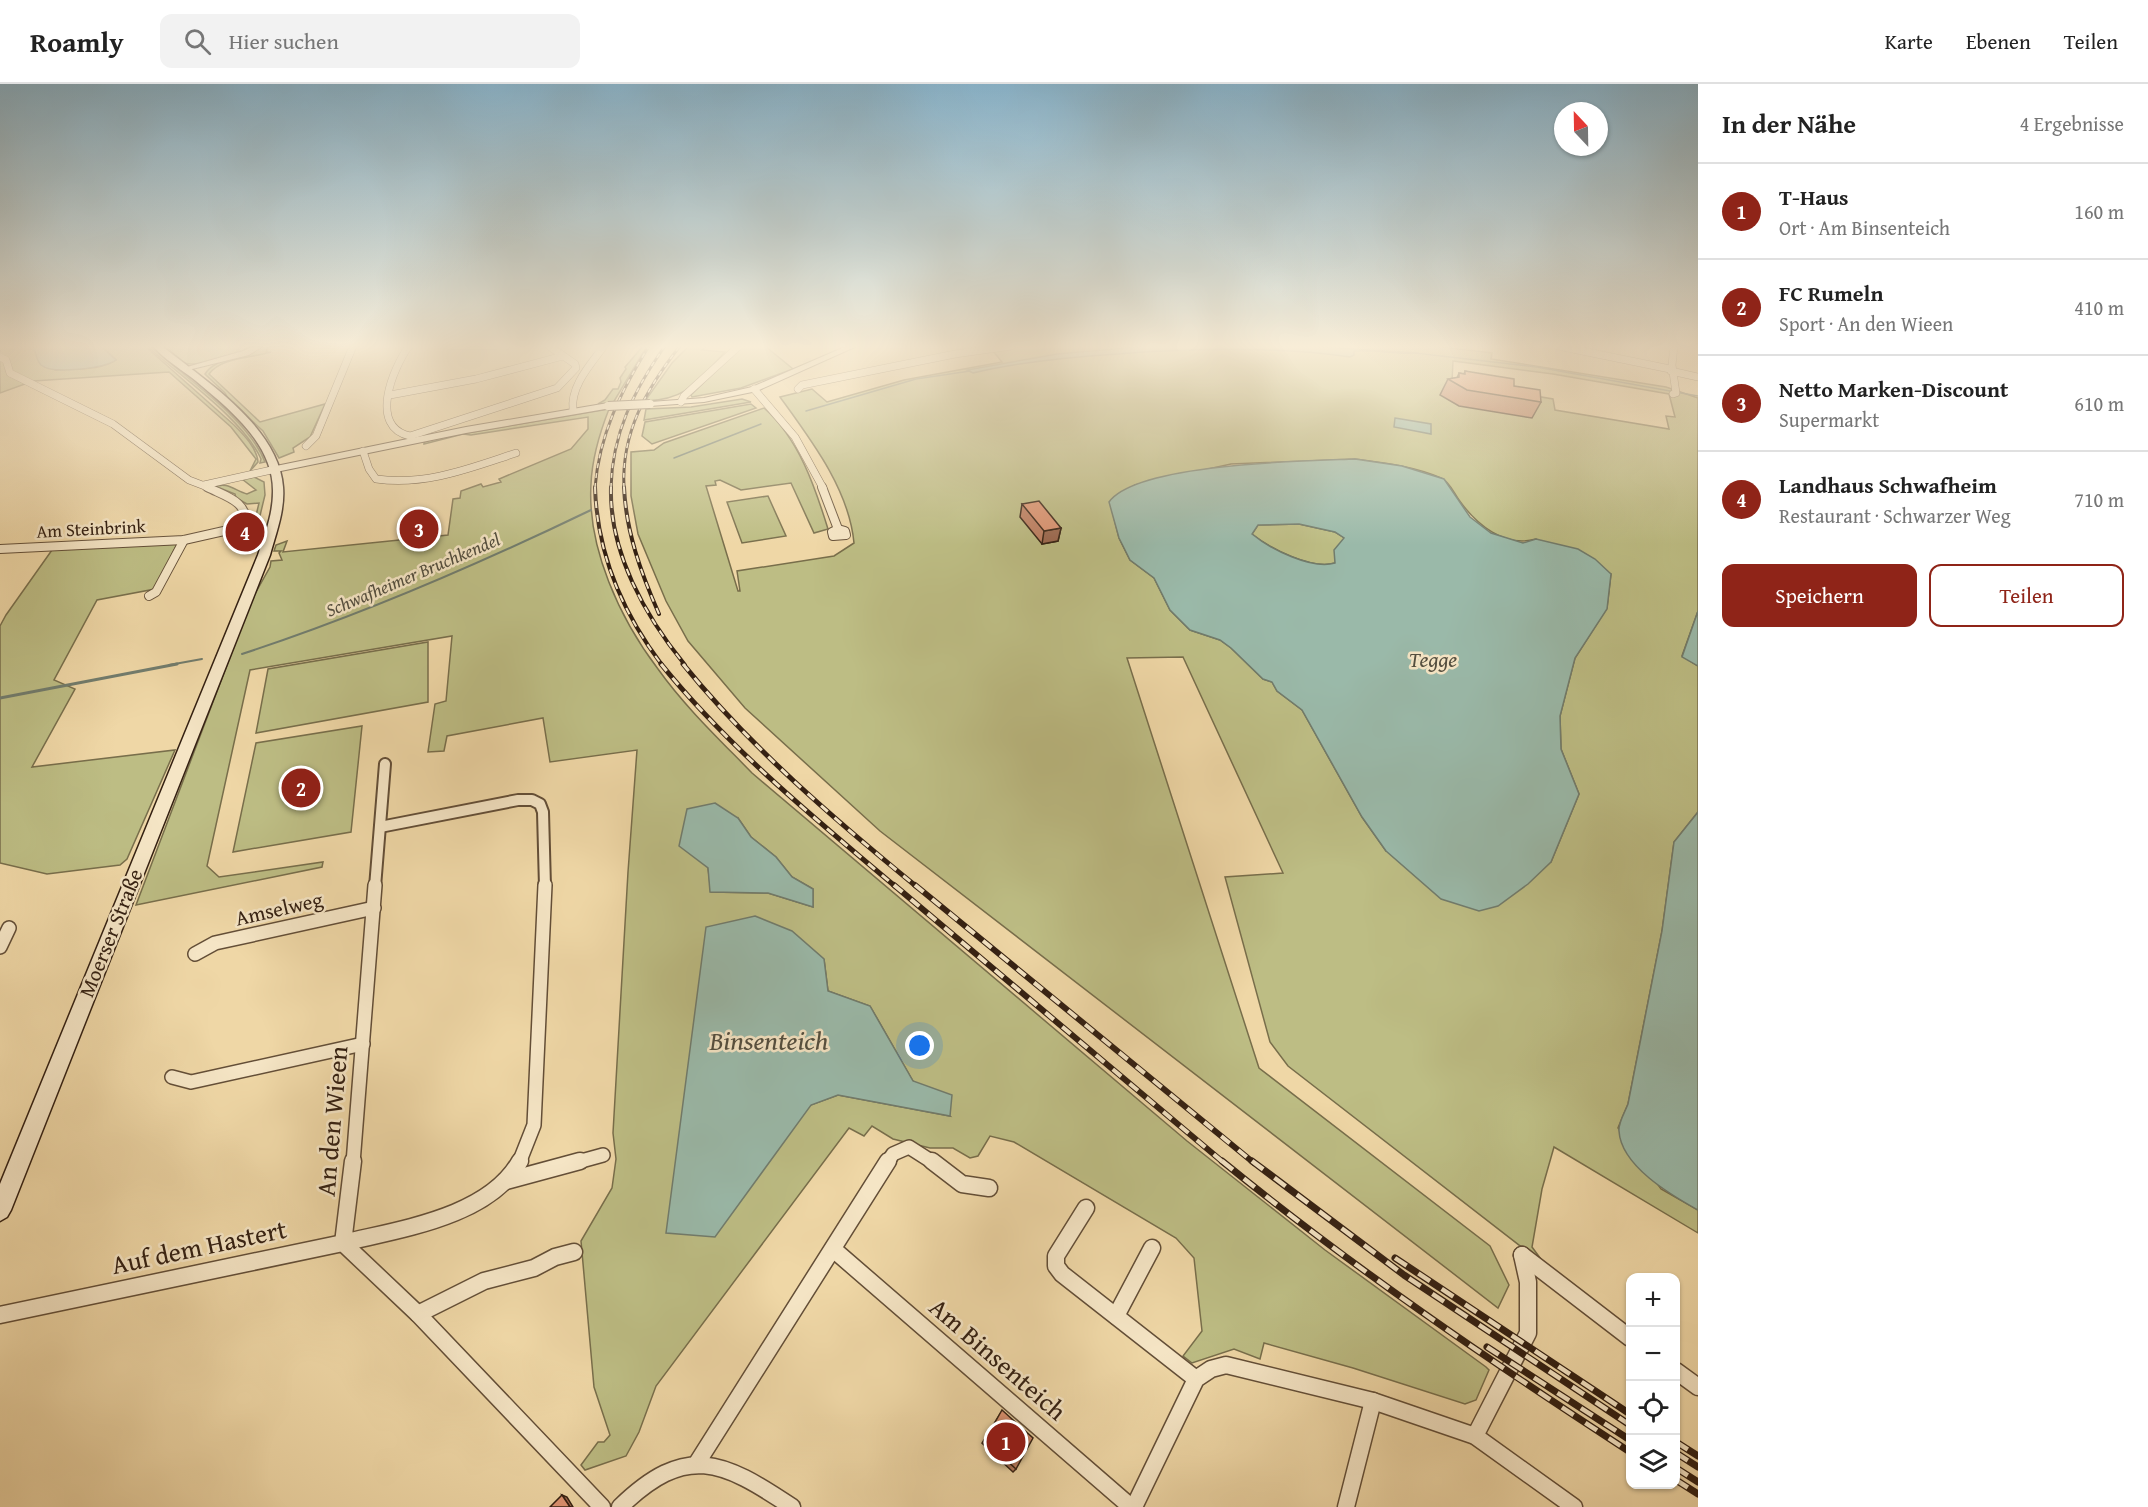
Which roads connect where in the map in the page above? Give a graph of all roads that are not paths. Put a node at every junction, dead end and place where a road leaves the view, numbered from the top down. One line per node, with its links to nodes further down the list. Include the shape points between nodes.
1 (89, 412): 14 (street, via 113,424 189,480)
2 (233, 412): 12 (main road, via 256,433)
3 (326, 412): 8 (street, via 316,436)
4 (388, 412): 5 (street, via 390,421 405,436)
5 (485, 412)
6 (561, 412): 9 (street)
7 (776, 412): 15 (street, via 812,462 830,500)
8 (306, 446)
9 (363, 451): 10 (street, via 376,479 403,483 426,481); 11 (street)
10 (516, 453)
11 (346, 455): 12 (street); 13 (street, via 298,469)
12 (276, 469): 13 (main road, Moerser Straße); 14 (street)
13 (278, 484): 31 (main road, Moerser Straße, via 276,515 266,549)
14 (204, 485): 16 (street, Am Steinbrink, via 243,506 246,526)
15 (838, 529)
16 (184, 540): 17 (street, Am Steinbrink); 18 (street, via 156,592)
17 (0, 549)
18 (149, 596)
19 (385, 764): 20 (street, An den Wieen)
20 (380, 827): 21 (street, An den Wieen); 28 (street, via 518,800 532,800 540,804 543,812 545,889 534,1125 526,1149)
21 (374, 908): 24 (street, Amselweg, via 215,943); 25 (street, An den Wieen)
22 (9, 928): 23 (street)
23 (0, 947)
24 (195, 954)
25 (363, 1044): 26 (street, via 191,1082); 32 (street, An den Wieen)
26 (172, 1077)
27 (603, 1155): 28 (street)
28 (506, 1180): 32 (street, via 445,1217)
29 (989, 1188): 34 (street, via 962,1184 918,1151 900,1149 893,1154)
30 (1086, 1208): 38 (street, via 1056,1256 1056,1266)
31 (0, 1210)
32 (343, 1243): 36 (street); 37 (street, Auf dem Hastert)
33 (1152, 1248): 38 (street)
34 (833, 1249): 45 (street); 49 (street, Am Binsenteich)
35 (574, 1252): 36 (street, via 484,1281)
36 (418, 1314): 46 (street)
37 (0, 1315)
38 (1116, 1316): 41 (street)
39 (1626, 1335): 44 (street, via 1522,1255 1528,1282 1528,1333)
40 (1680, 1374): 42 (street)
41 (1196, 1379): 43 (street, via 1226,1365); 49 (street)
42 (1698, 1387)
43 (1373, 1401): 44 (street); 50 (street)
44 (1475, 1436): 51 (street)
45 (697, 1463): 47 (street, via 662,1474 635,1490); 48 (street, via 738,1473)
46 (603, 1507)
47 (620, 1507)
48 (792, 1507)
49 (1132, 1507)
50 (1346, 1507)
51 (1574, 1507)

